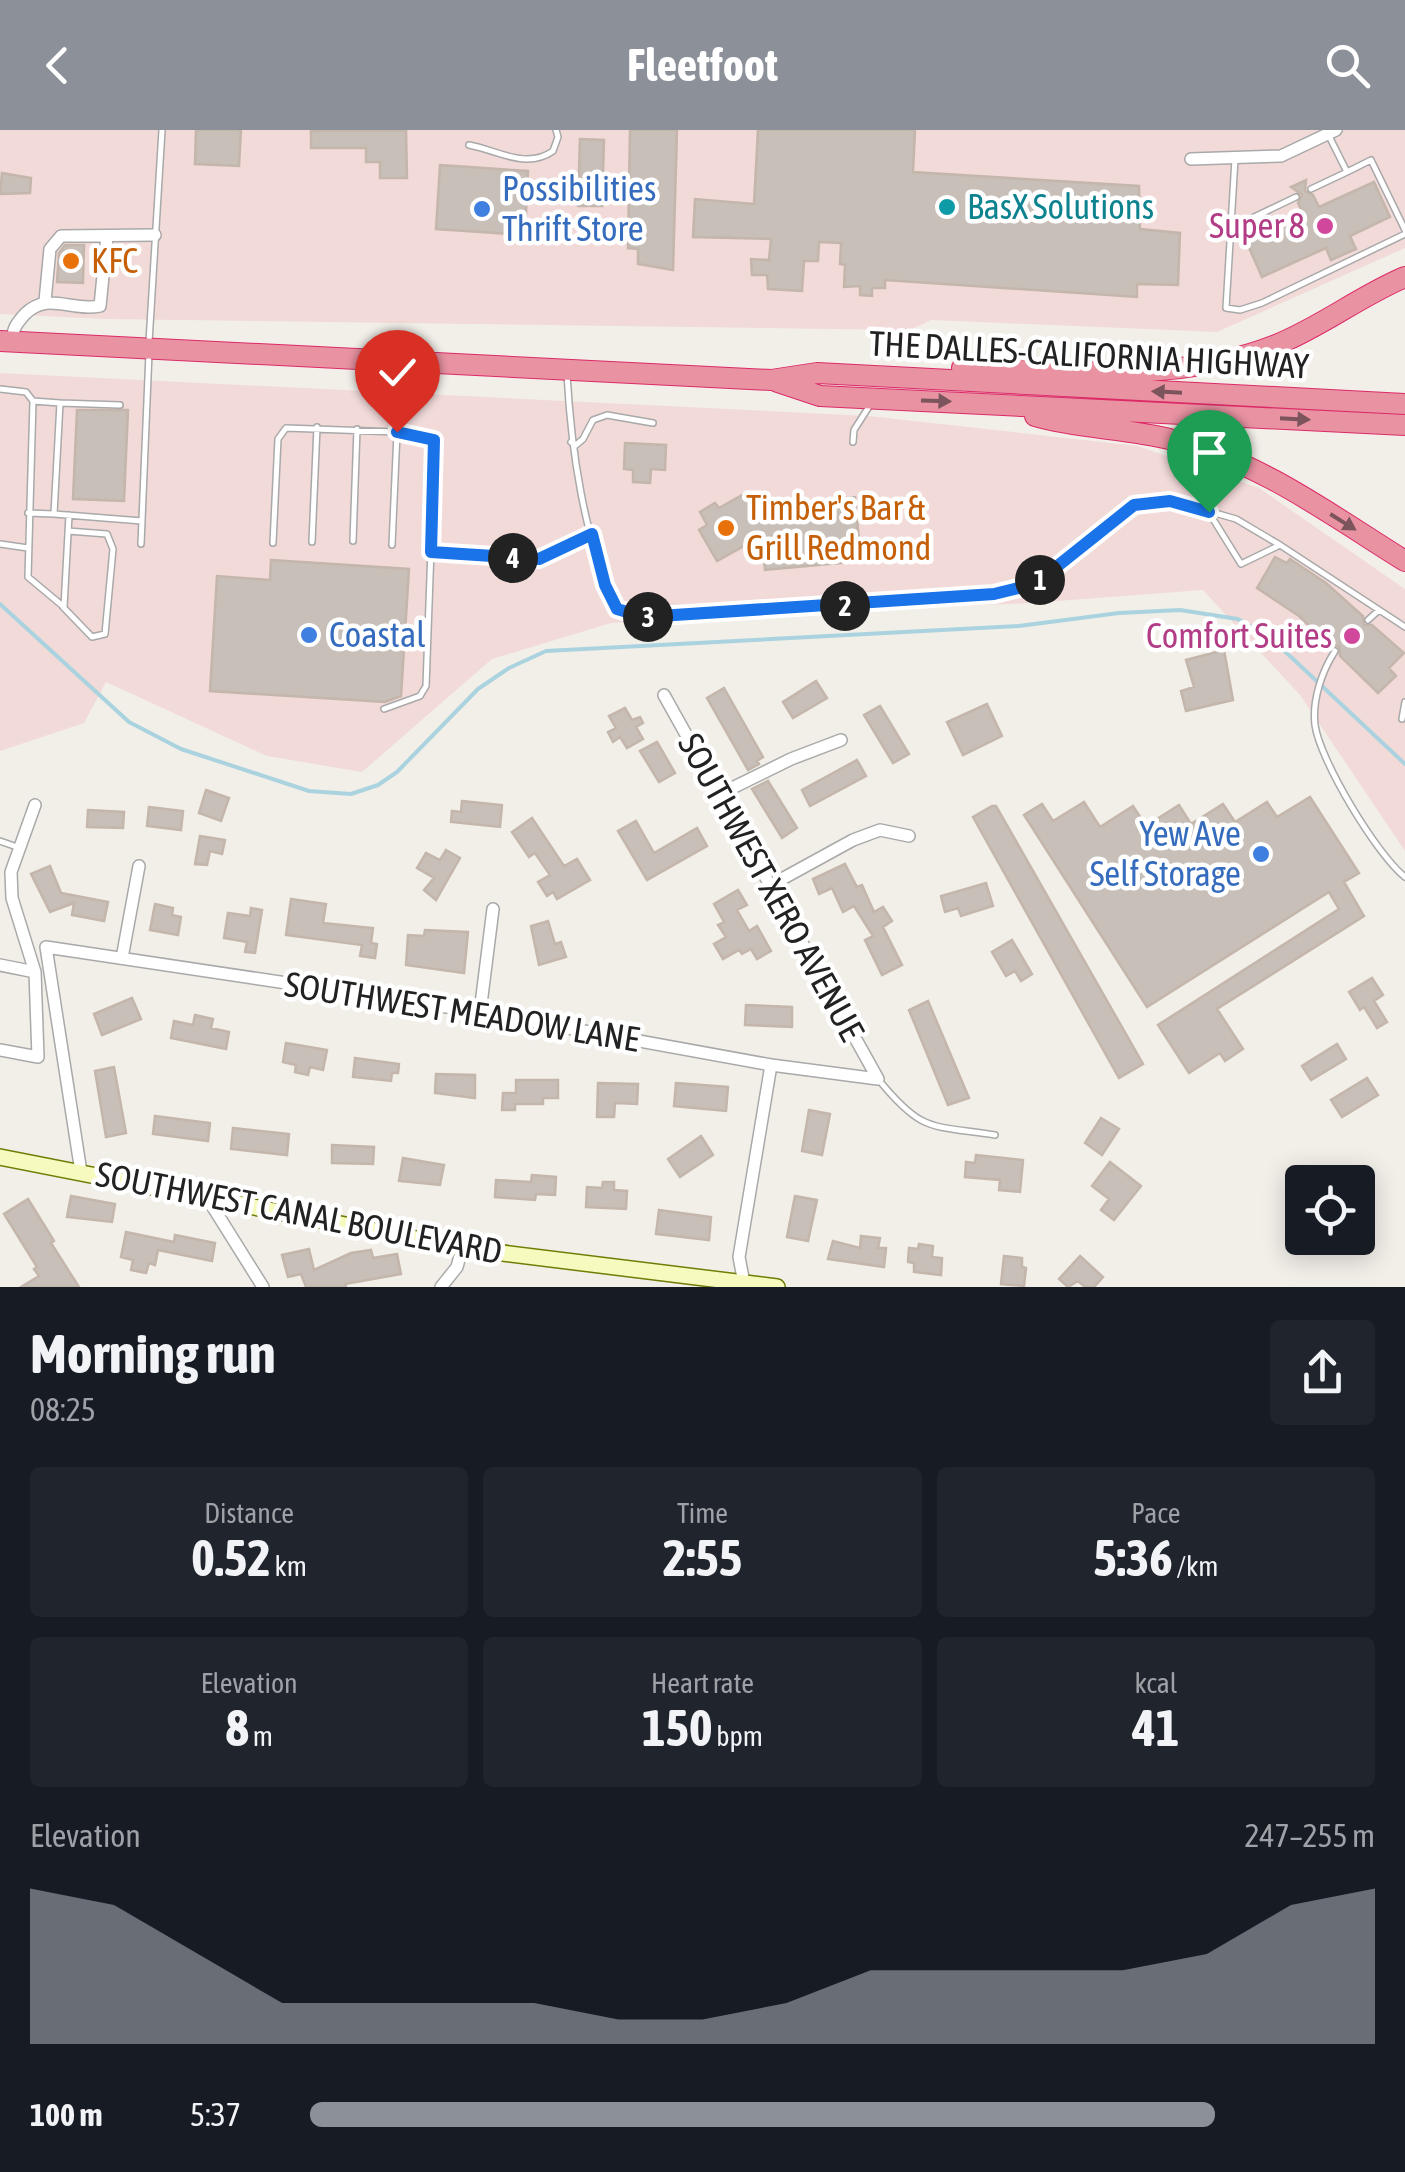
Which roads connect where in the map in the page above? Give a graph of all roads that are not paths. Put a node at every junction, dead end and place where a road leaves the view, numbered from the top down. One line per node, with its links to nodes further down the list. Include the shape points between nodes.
1 (162, 130): 12 (lane)
2 (556, 130): 4 (lane, via 553,151 534,160)
3 (1330, 131): 6 (street, via 1282,156); 7 (lane)
4 (469, 145)
5 (1191, 159): 6 (street)
6 (1235, 160): 10 (lane)
7 (1346, 172): 8 (lane); 11 (lane, via 1371,160)
8 (1311, 189)
9 (1296, 196): 10 (lane)
10 (1231, 228): 11 (lane, via 1226,308 1240,310)
11 (1405, 232)
12 (155, 235): 13 (street); 17 (lane)
13 (107, 236): 15 (street, via 55,240); 15 (street, via 100,306 84,310)
14 (1405, 277): 19 (highway, via 1277,345 1231,360 1118,371 935,367)
15 (44, 301): 16 (street, via 14,326)
16 (6, 342): 17 (highway, THE DALLES-CALIFORNIA HIGHWAY)
17 (149, 349): 18 (highway, THE DALLES-CALIFORNIA HIGHWAY); 39 (lane)
18 (567, 368): 20 (highway, THE DALLES-CALIFORNIA HIGHWAY); 33 (lane)
19 (872, 376): 20 (highway, THE DALLES-CALIFORNIA HIGHWAY, via 817,373); 26 (highway, THE DALLES-CALIFORNIA HIGHWAY, one-way to 19)
20 (771, 380): 22 (highway, THE DALLES-CALIFORNIA HIGHWAY, via 820,396)
21 (0, 389): 23 (lane, via 26,392)
22 (876, 398): 25 (highway, THE DALLES-CALIFORNIA HIGHWAY, one-way to 25); 34 (lane)
23 (33, 402): 24 (lane); 36 (lane)
24 (60, 402): 27 (lane); 37 (lane)
25 (990, 403): 29 (highway, THE DALLES-CALIFORNIA HIGHWAY, one-way to 29); 51 (highway, one-way to 51, via 1221,455 1272,478)
26 (1405, 404)
27 (120, 406)
28 (653, 422): 33 (lane, via 608,415 593,420 583,440)
29 (1405, 425)
30 (317, 427): 31 (lane); 43 (lane); 44 (lane, via 286,428 278,439)
31 (357, 429): 32 (lane); 42 (lane)
32 (397, 432): 48 (lane); 50 (lane, via 434,440)
33 (571, 442): 41 (lane)
34 (853, 442)
35 (1209, 512): 41 (lane, via 1170,501 1134,505 1035,584 994,594 644,617 617,609); 47 (lane); 47 (lane, via 1241,564)
36 (28, 513): 37 (lane); 49 (lane)
37 (54, 514): 38 (lane)
38 (69, 515): 39 (lane); 40 (lane)
39 (142, 520): 46 (lane)
40 (68, 530): 52 (lane); 52 (lane, via 107,534 113,549 105,634 92,638)
41 (592, 534): 50 (lane, via 539,559)
42 (353, 541)
43 (312, 542)
44 (273, 543)
45 (0, 544): 49 (lane)
46 (141, 544)
47 (1280, 544): 53 (lane)
48 (392, 545)
49 (28, 548): 52 (lane, via 28,578)
50 (431, 552): 59 (lane, via 426,686 420,696)
51 (1405, 562)
52 (62, 606)
53 (1378, 610): 54 (lane); 55 (lane)
54 (1368, 620)
55 (1405, 627)
56 (1336, 652): 68 (lane, via 1325,668 1314,721 1362,822)
57 (664, 695): 62 (street, SOUTHWEST XERO AVENUE)
58 (1405, 702): 60 (lane)
59 (384, 709)
60 (1402, 720)
61 (842, 740): 62 (street)
62 (720, 794): 69 (street, SOUTHWEST XERO AVENUE)
63 (35, 805): 66 (street)
64 (909, 836): 69 (street, via 880,830)
65 (0, 841): 66 (lane)
66 (20, 848): 73 (street, via 11,872 12,898)
67 (139, 866): 71 (street)
68 (1405, 877)
69 (771, 885): 77 (street, SOUTHWEST XERO AVENUE)
70 (493, 909): 74 (street)
71 (122, 958): 74 (street, SOUTHWEST MEADOW LANE); 80 (street, SOUTHWEST MEADOW LANE, via 46,948)
72 (0, 965): 73 (street)
73 (35, 972): 75 (street, via 38,1057)
74 (480, 1012): 76 (street, SOUTHWEST MEADOW LANE)
75 (0, 1050)
76 (771, 1065): 77 (street, SOUTHWEST MEADOW LANE); 83 (street, via 739,1257)
77 (878, 1079): 78 (lane, via 922,1124)
78 (995, 1134)
79 (0, 1157): 80 (main road, SOUTHWEST CANAL BOULEVARD)
80 (82, 1172): 81 (main road, SOUTHWEST CANAL BOULEVARD)
81 (206, 1196): 82 (main road, SOUTHWEST CANAL BOULEVARD); 84 (street)
82 (462, 1248): 83 (main road, SOUTHWEST CANAL BOULEVARD); 85 (street)
83 (745, 1285): 86 (main road, SOUTHWEST CANAL BOULEVARD)
84 (263, 1287)
85 (441, 1287)
86 (776, 1287)

